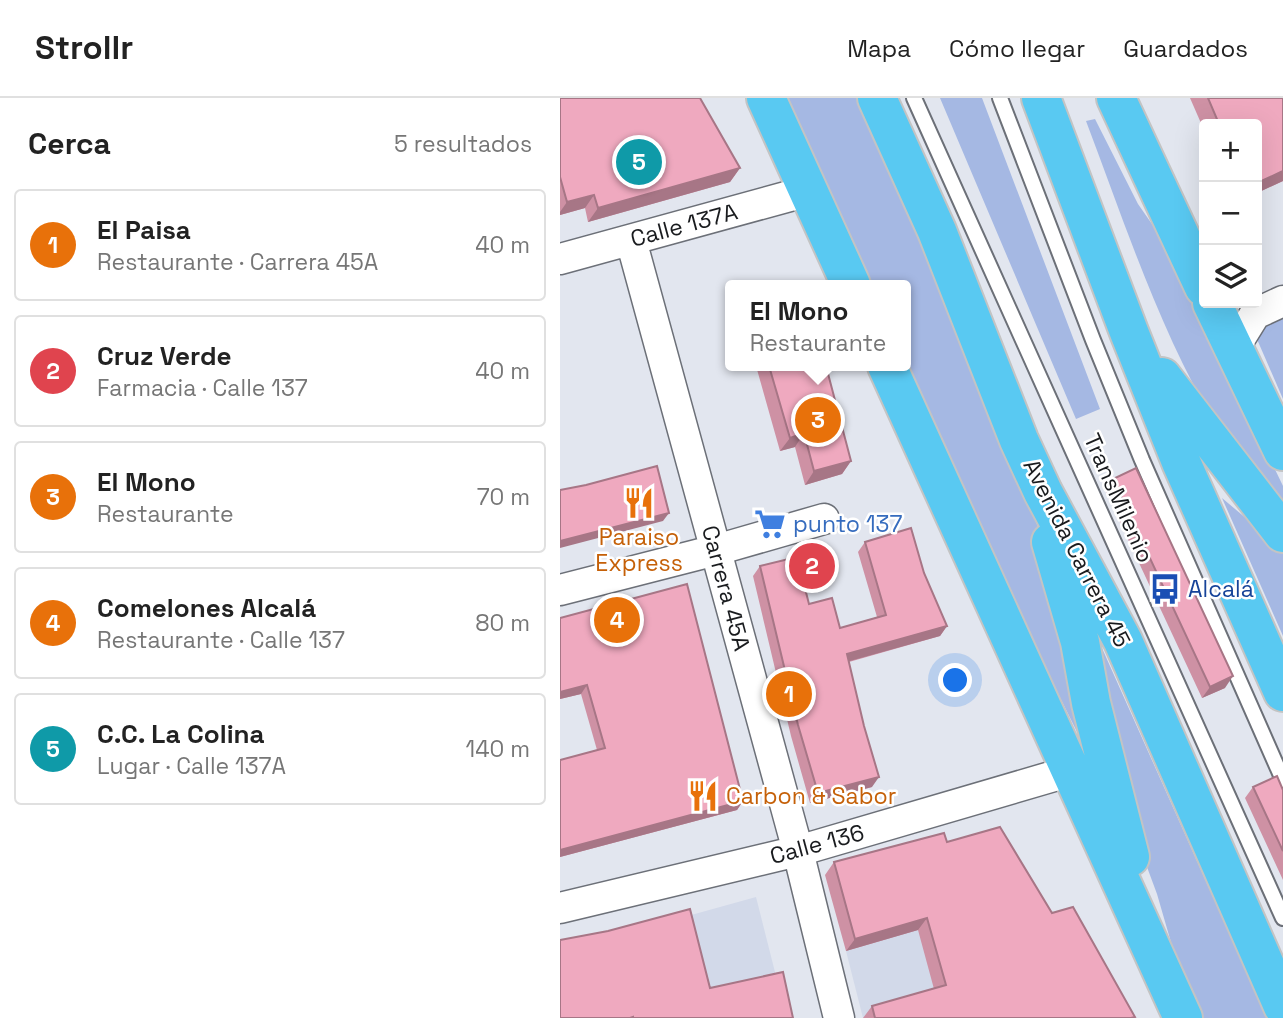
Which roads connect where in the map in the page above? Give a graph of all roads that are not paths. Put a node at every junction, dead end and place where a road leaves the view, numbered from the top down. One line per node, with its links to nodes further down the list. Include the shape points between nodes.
1 (766, 98): 7 (highway)
2 (877, 98): 19 (highway, Avenida Carrera 45, via 937,231)
3 (914, 98): 30 (lane, TransMilenio)
4 (1000, 98): 27 (lane, TransMilenio, via 1142,460)
5 (1041, 98): 16 (highway)
6 (1116, 98): 10 (highway)
7 (808, 191): 8 (street, Calle 137A); 11 (highway)
8 (631, 240): 9 (street, Calle 137A); 23 (street, Carrera 45A)
9 (560, 259)
10 (1199, 276)
11 (849, 280)
12 (1283, 301): 15 (street)
13 (1214, 308): 17 (highway)
14 (1236, 308): 15 (street)
15 (1255, 314): 17 (street)
16 (1129, 332): 22 (highway); 25 (highway)
17 (1234, 348): 20 (highway)
18 (889, 371): 26 (highway)
19 (1019, 440): 31 (highway, via 1080,642 1123,832); 32 (highway, Avenida Carrera 45, via 1123,641)
20 (1283, 451)
21 (824, 519): 23 (street)
22 (1283, 533)
23 (716, 550): 24 (street); 28 (street, Carrera 45A)
24 (560, 590)
25 (1283, 692)
26 (1071, 771): 28 (street, Calle 136); 31 (highway)
27 (1283, 780)
28 (798, 851): 29 (street, Calle 136); 33 (street, Carrera 45A)
29 (560, 908)
30 (1283, 918)
31 (1166, 980): 34 (highway)
32 (1283, 1006)
33 (839, 1018)
34 (1183, 1018)

